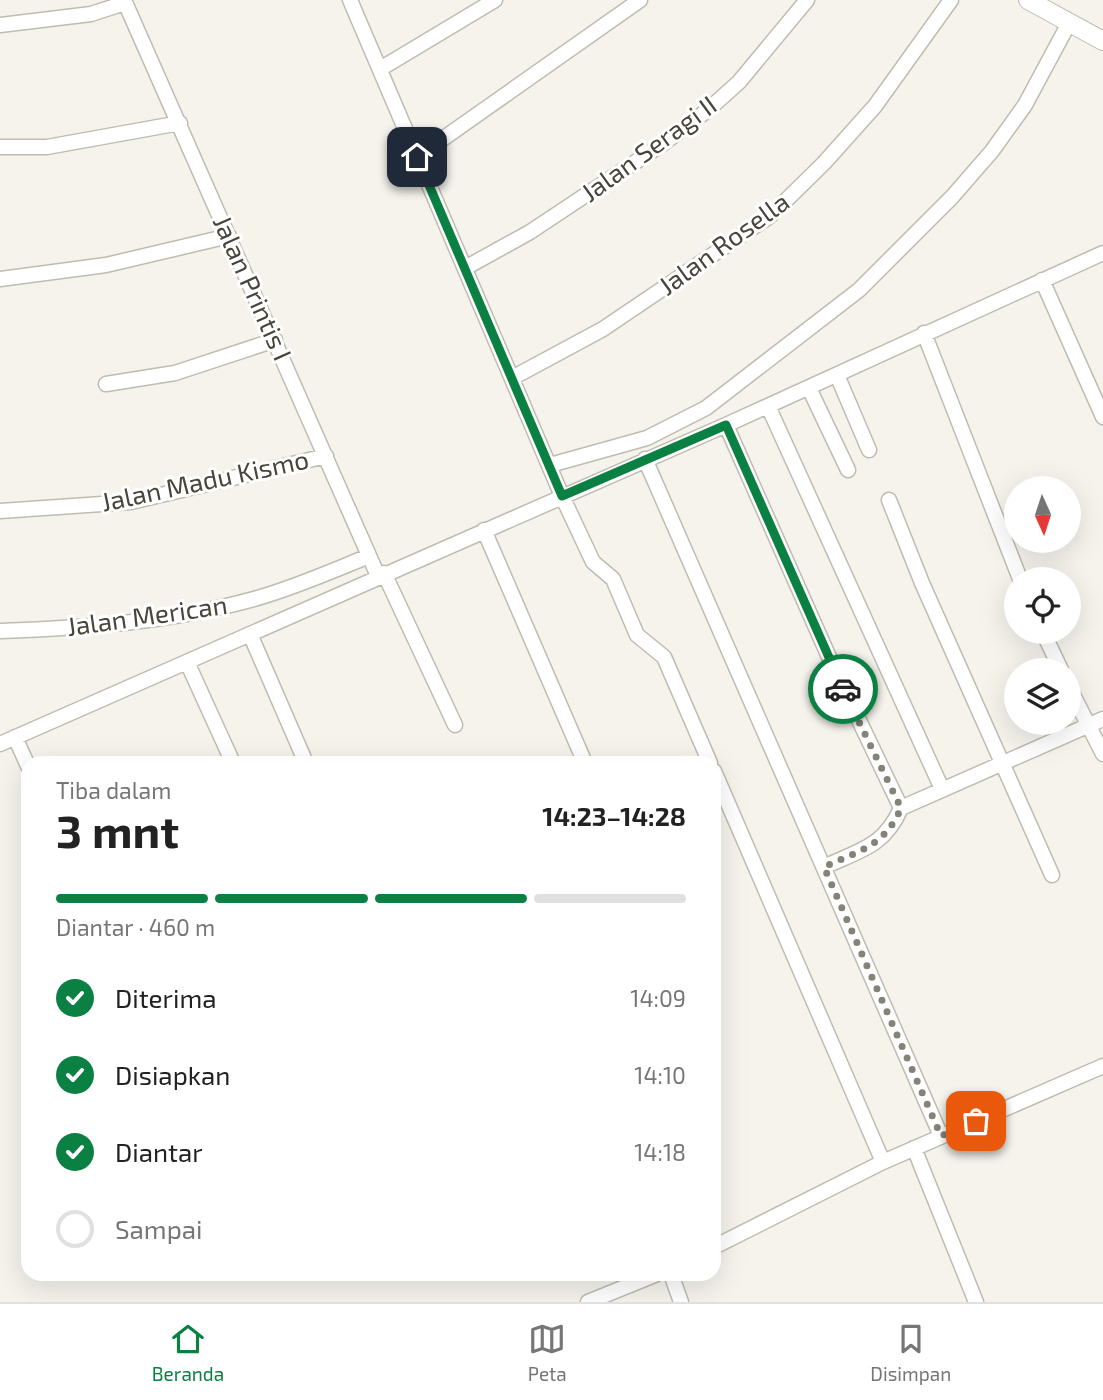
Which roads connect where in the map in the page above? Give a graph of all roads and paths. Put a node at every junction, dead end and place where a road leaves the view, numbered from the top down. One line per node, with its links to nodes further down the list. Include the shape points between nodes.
1 (350, 0): 11 (street)
2 (495, 0): 11 (street)
3 (639, 0): 14 (street)
4 (807, 0): 17 (street, Jalan Seragi II, via 739,82 709,109 530,232)
5 (951, 0): 23 (street, Jalan Rosella, via 876,106 770,216 603,329)
6 (1028, 0): 8 (street)
7 (125, 2): 9 (street, via 91,14); 12 (street, Jalan Printis I)
8 (1069, 23): 10 (street); 32 (street, via 1025,104 992,151 859,290 706,408 647,438)
9 (0, 25)
10 (1103, 41)
11 (380, 69): 14 (street)
12 (180, 123): 13 (street, via 47,147); 15 (street, Jalan Printis I)
13 (0, 147)
14 (417, 157): 17 (street)
15 (229, 236): 18 (street, via 106,265); 21 (street, Jalan Printis I)
16 (1103, 253): 19 (street)
17 (465, 268): 23 (street)
18 (0, 279)
19 (1042, 280): 20 (street); 27 (street)
20 (924, 333): 22 (street); 39 (street)
21 (275, 340): 24 (street, via 175,373); 30 (street, Jalan Printis I)
22 (837, 375): 25 (street); 29 (street)
23 (512, 378): 32 (street)
24 (106, 384)
25 (809, 388): 26 (street); 33 (street)
26 (768, 406): 28 (street); 57 (street)
27 (1103, 417)
28 (726, 425): 31 (street); 58 (street)
29 (869, 450)
30 (326, 456): 36 (street, Jalan Madu Kismo, via 131,502); 38 (street, Jalan Printis I)
31 (645, 459): 34 (street); 59 (street)
32 (550, 466): 34 (street)
33 (848, 470)
34 (562, 496): 37 (street); 54 (street, via 593,562 613,579 637,635 664,657)
35 (889, 500): 55 (street)
36 (0, 511)
37 (484, 530): 40 (street); 53 (street)
38 (369, 556): 40 (street, Jalan Printis I); 41 (street, Jalan Merican, via 256,599 210,610 154,621)
39 (1015, 567)
40 (381, 575): 42 (street); 46 (street, Jalan Printis I)
41 (0, 631)
42 (250, 634): 43 (street); 52 (street)
43 (187, 662): 47 (street); 51 (street)
44 (1081, 703): 45 (street)
45 (1096, 722): 49 (street); 55 (street)
46 (455, 726)
47 (15, 737): 48 (street); 50 (street)
48 (0, 744)
49 (1103, 754)
50 (24, 756)
51 (230, 756)
52 (303, 756)
53 (582, 756)
54 (707, 756)
55 (1003, 764): 57 (street); 60 (street)
56 (721, 787): 64 (street)
57 (942, 789): 58 (street)
58 (901, 808): 59 (street, via 892,829 875,843)
59 (824, 867): 62 (street)
60 (1052, 875)
61 (1103, 1066): 62 (street)
62 (941, 1136): 63 (street)
63 (914, 1148): 64 (street); 70 (street)
64 (883, 1162): 65 (street)
65 (721, 1243)
66 (640, 1281): 68 (street)
67 (674, 1281): 69 (street)
68 (588, 1302)
69 (681, 1302)
70 (976, 1302)

